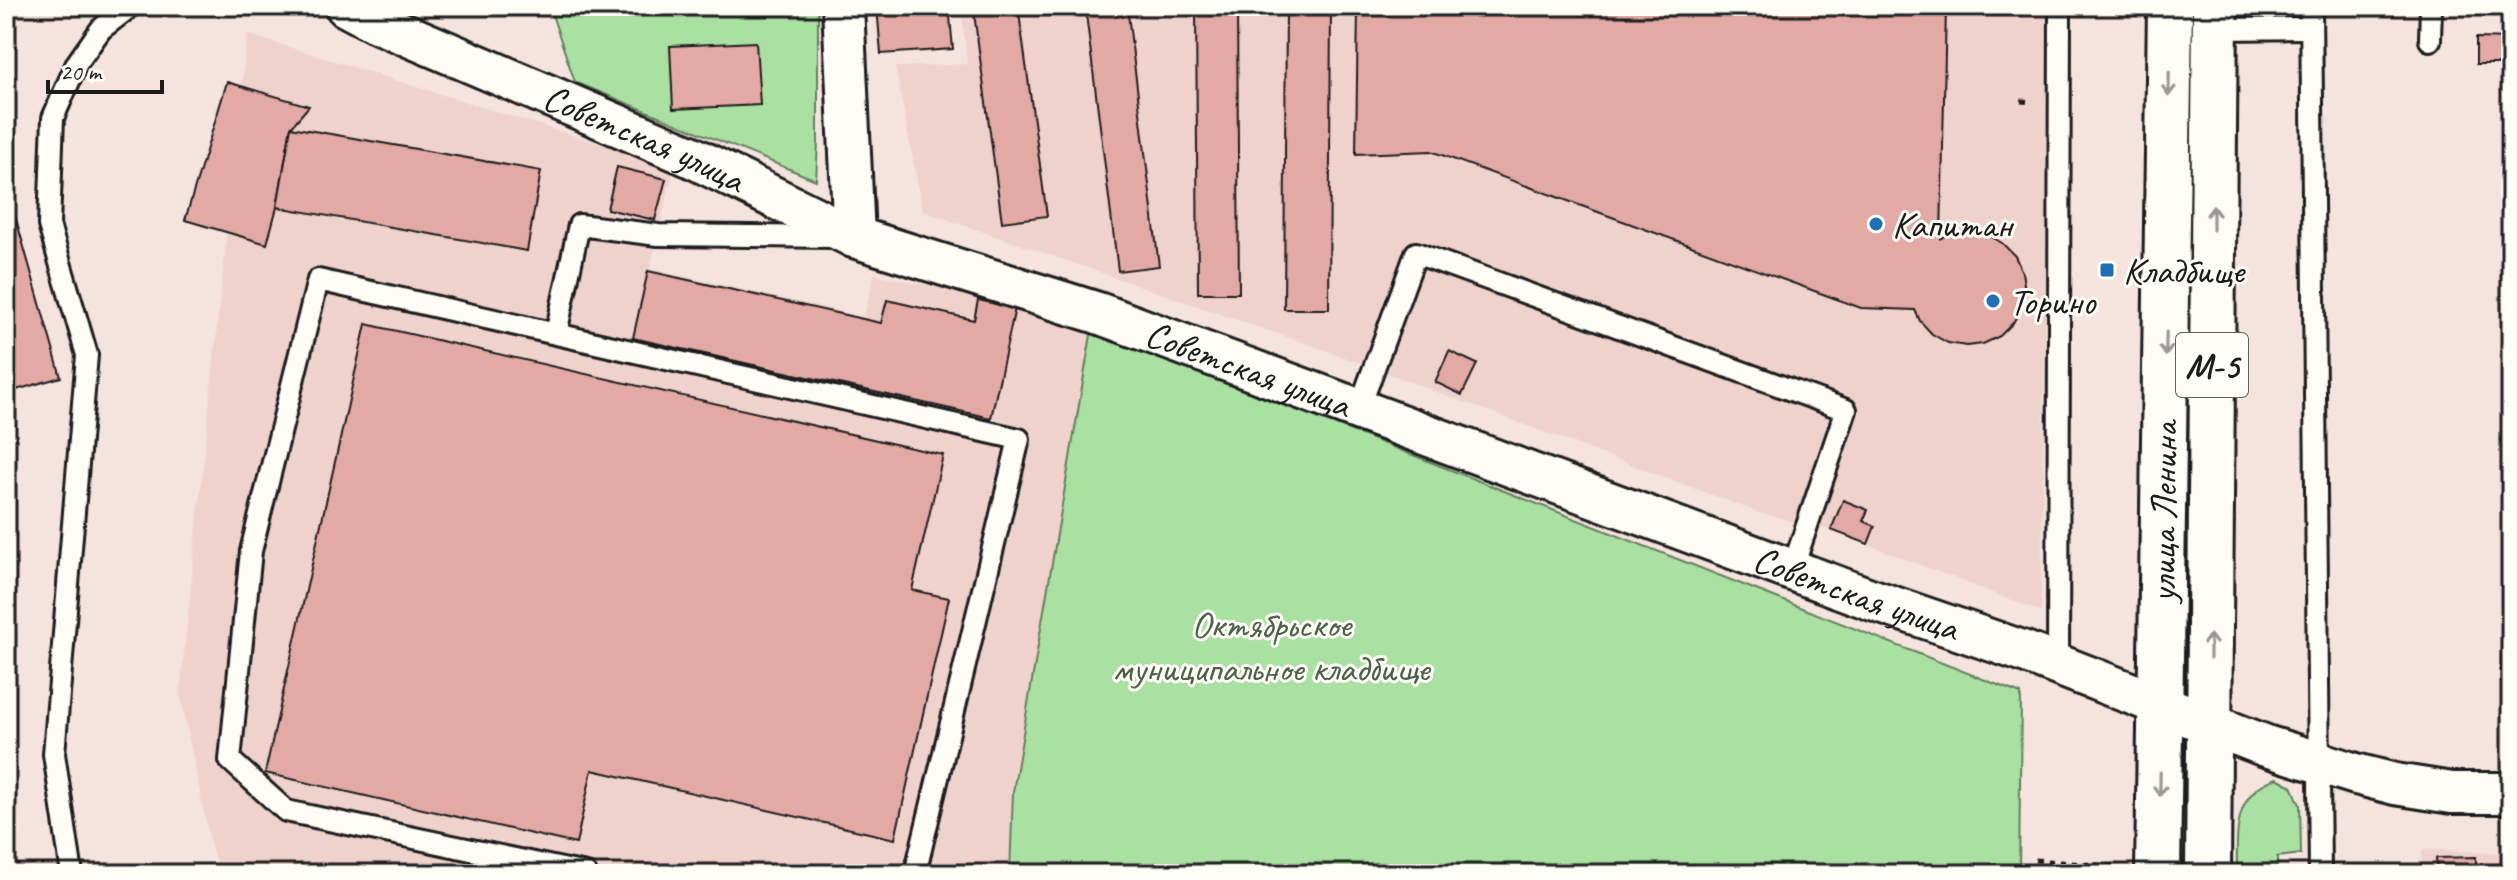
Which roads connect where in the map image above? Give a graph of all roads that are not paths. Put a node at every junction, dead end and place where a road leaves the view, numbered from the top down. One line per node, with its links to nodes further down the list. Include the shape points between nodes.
1 (131, 6): 20 (lane, via 101,29 77,63 53,118 49,225 87,355 54,754)
2 (346, 6): 11 (street, Советская улица, via 690,156)
3 (843, 6): 11 (street)
4 (2060, 6): 15 (lane)
5 (2170, 6): 16 (main road, улица Ленина / М-5, one-way to 16)
6 (2311, 6): 9 (lane)
7 (2431, 6): 10 (lane)
8 (2215, 18): 9 (lane); 17 (main road, улица Ленина / М-5, one-way to 8)
9 (2311, 28): 18 (lane)
10 (2430, 40)
11 (854, 237): 12 (lane, via 658,235 579,225); 13 (street, Советская улица, via 1098,313)
12 (556, 334): 21 (lane, via 318,280 251,551 230,760 286,811); 22 (lane, via 1019,439)
13 (1359, 409): 14 (street, Советская улица); 14 (lane, via 1416,253 1846,410)
14 (1792, 570): 15 (street, Советская улица)
15 (2058, 665): 16 (street, Советская улица)
16 (2162, 706): 17 (street, Советская улица); 23 (main road, улица Ленина / М-5, one-way to 23)
17 (2209, 724): 18 (street, Советская улица); 24 (main road, улица Ленина / М-5)
18 (2319, 763): 19 (street, Советская улица, via 2452,793); 25 (lane)
19 (2511, 793)
20 (72, 874)
21 (586, 874)
22 (915, 874)
23 (2158, 874)
24 (2208, 874)
25 (2320, 874)

